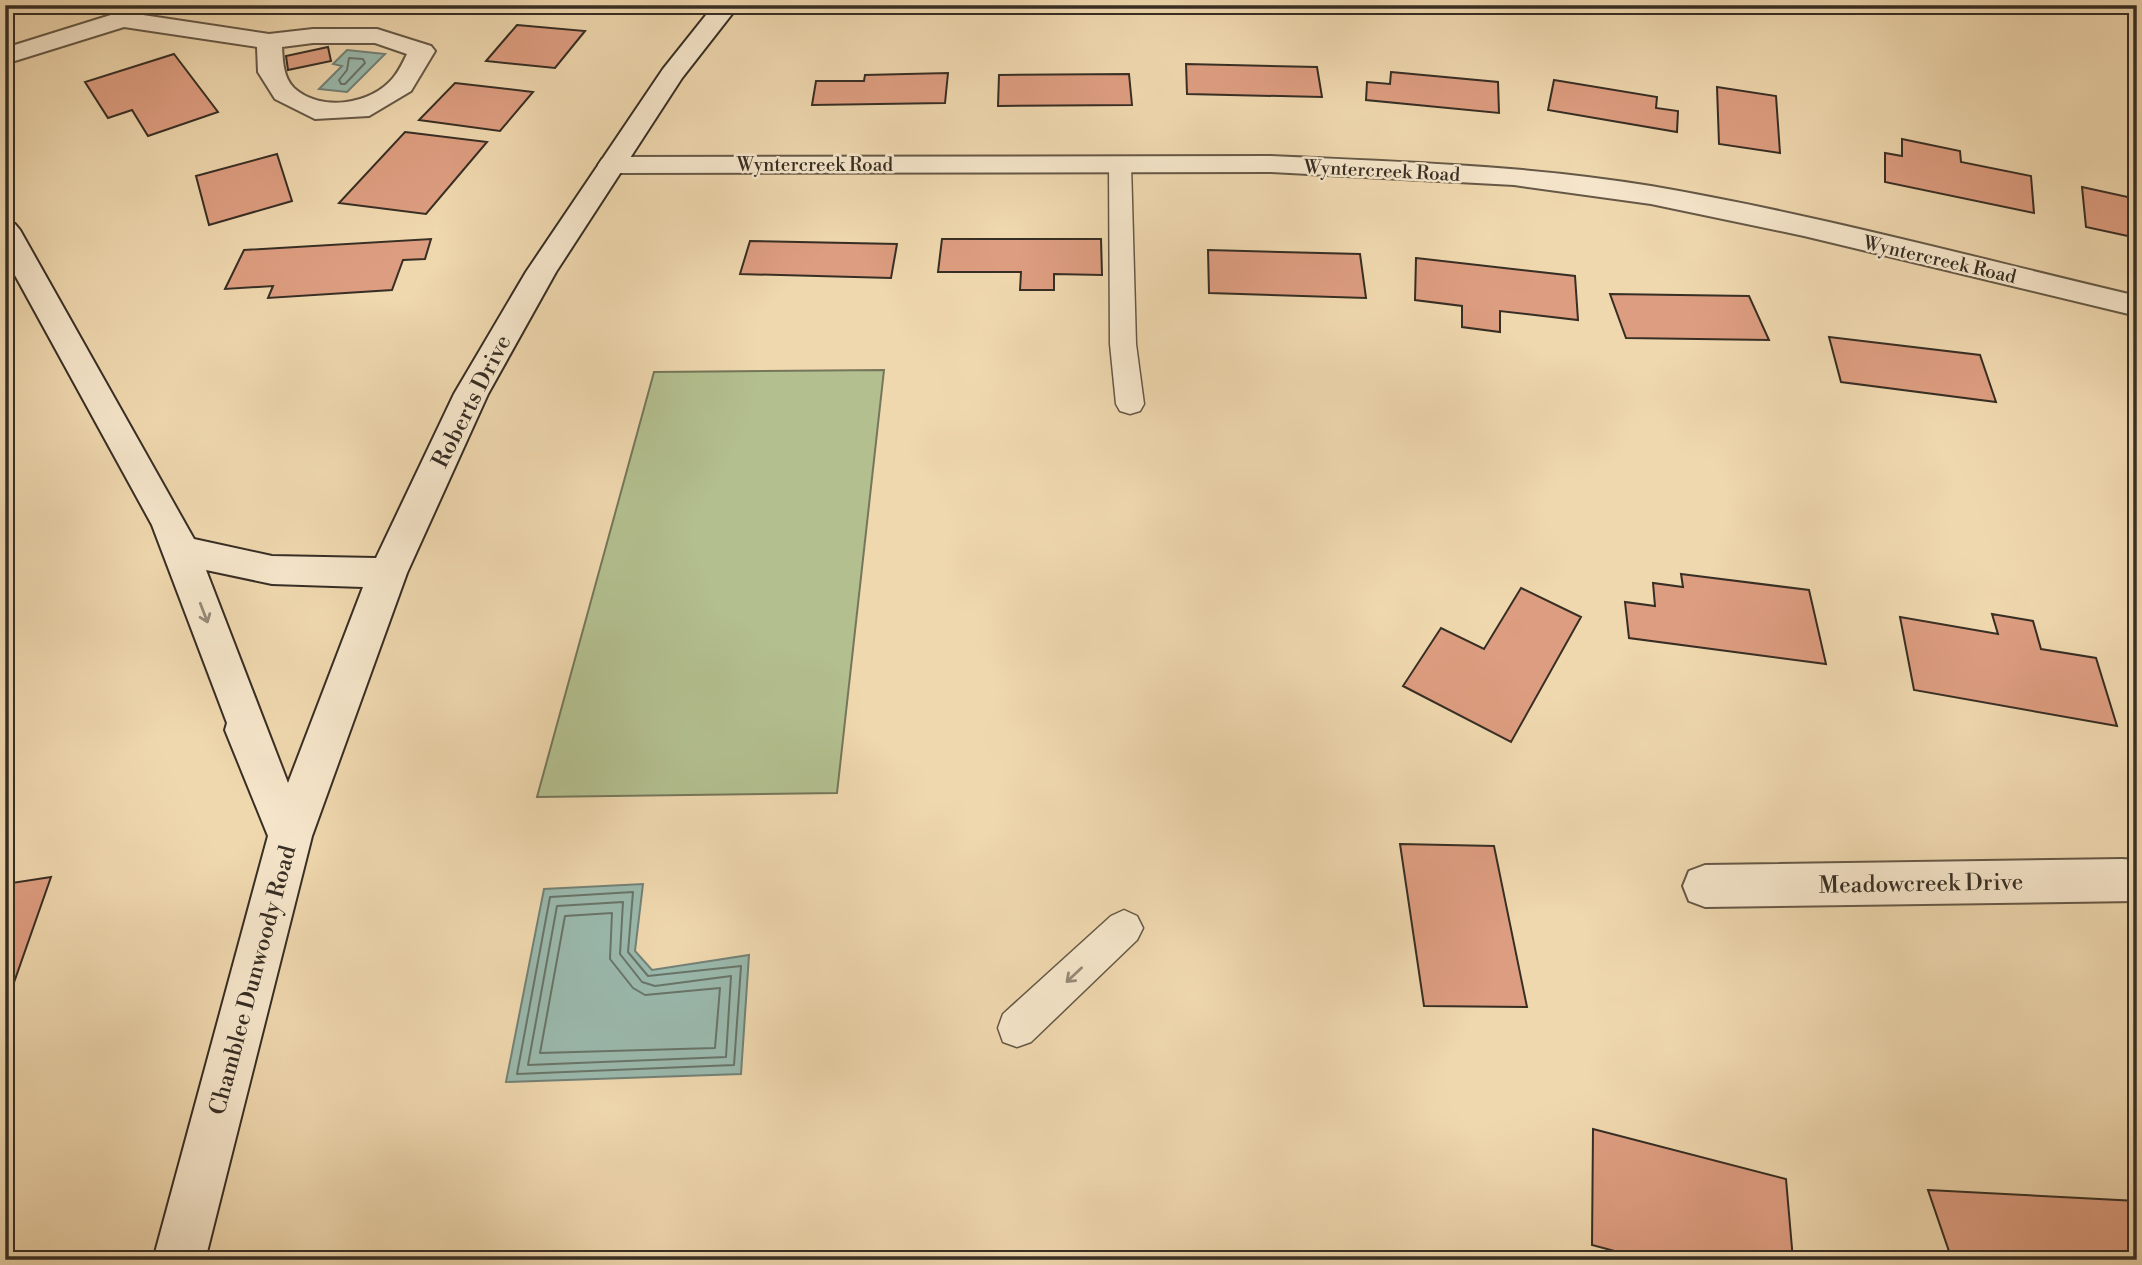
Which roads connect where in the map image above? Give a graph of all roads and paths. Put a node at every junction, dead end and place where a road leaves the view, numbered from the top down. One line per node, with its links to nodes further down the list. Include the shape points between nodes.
1 (727, 5): 6 (street, Roberts Drive, via 672,74)
2 (131, 12): 3 (street); 4 (street)
3 (269, 41): 3 (street, via 271,72 284,93 315,111 360,110 402,85 422,51 377,36)
4 (5, 56)
5 (1120, 164): 6 (street, Wyntercreek Road); 8 (street, Wyntercreek Road, via 1271,164 1514,177 1651,195); 9 (lane, via 1123,344)
6 (612, 165): 11 (street, Roberts Drive, via 541,272 471,394)
7 (5, 230): 10 (street, Chamblee Dunwoody Road)
8 (2137, 306)
9 (1130, 404)
10 (180, 550): 11 (street, via 272,570); 12 (street, Chamblee Dunwoody Road, one-way to 12)
11 (388, 573): 12 (street, Roberts Drive)
12 (290, 836): 17 (street, Chamblee Dunwoody Road)
13 (2137, 881): 14 (street, Meadowcreek Drive)
14 (1705, 887)
15 (1124, 928): 16 (lane, one-way to 16)
16 (1017, 1028)
17 (179, 1260)

